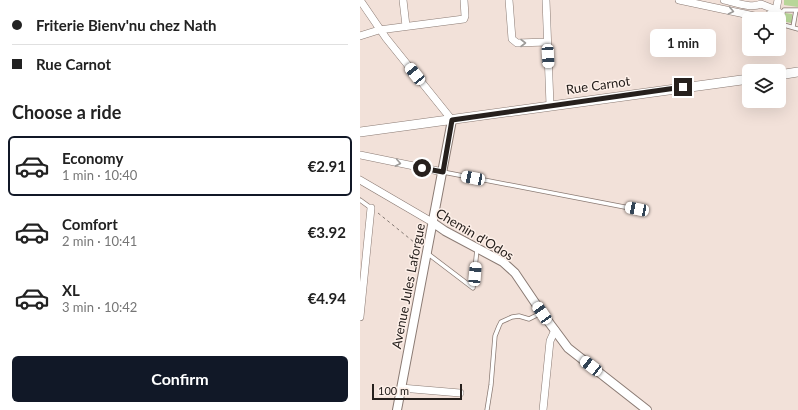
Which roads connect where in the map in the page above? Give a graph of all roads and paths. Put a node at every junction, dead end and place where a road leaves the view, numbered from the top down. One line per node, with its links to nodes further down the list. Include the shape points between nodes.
1 (360, 0): 20 (street)
2 (403, 0): 17 (street)
3 (464, 0): 17 (street, via 464,19)
4 (509, 0): 22 (street, one-way to 22, via 512,39 517,43)
5 (546, 0): 22 (street)
6 (679, 0): 15 (street, one-way to 15)
7 (724, 0): 9 (street, via 752,6 758,6)
8 (778, 0): 13 (street)
9 (761, 2): 11 (street); 12 (street)
10 (797, 10): 14 (lane); 18 (lane)
11 (760, 12)
12 (773, 12)
13 (779, 12)
14 (783, 12)
15 (742, 13)
16 (786, 22): 18 (lane)
17 (406, 26): 20 (street)
18 (793, 27): 19 (lane)
19 (798, 29)
20 (380, 30): 21 (street); 27 (street)
21 (360, 36)
22 (547, 42): 26 (street)
23 (798, 72): 24 (main road)
24 (786, 74)
25 (742, 80): 26 (main road, Rue Carnot)
26 (550, 105): 27 (main road, Rue Carnot)
27 (452, 120): 28 (main road, Rue Carnot); 30 (street, Avenue Jules Laforgue)
28 (360, 132)
29 (360, 155): 30 (street, one-way to 30)
30 (443, 172): 34 (lane); 35 (street, Avenue Jules Laforgue)
31 (360, 180): 35 (street, Chemin d'Odos)
32 (360, 200): 33 (lane)
33 (372, 208): 37 (path); 39 (street)
34 (640, 210)
35 (432, 222): 36 (street, Chemin d'Odos); 37 (street, Avenue Jules Laforgue)
36 (477, 248): 37 (lane, via 473,288); 38 (street, Chemin d'Odos, via 503,262 515,273)
37 (427, 253): 41 (street, Avenue Jules Laforgue)
38 (542, 313): 40 (street, Chemin d'Odos); 44 (lane, via 529,319 512,317 498,326)
39 (360, 317)
40 (555, 330): 45 (street, via 550,341); 46 (street, Chemin d'Odos, via 568,348)
41 (401, 388): 42 (street); 43 (street, Avenue Jules Laforgue)
42 (460, 394)
43 (397, 410)
44 (486, 410)
45 (543, 410)
46 (646, 410)

